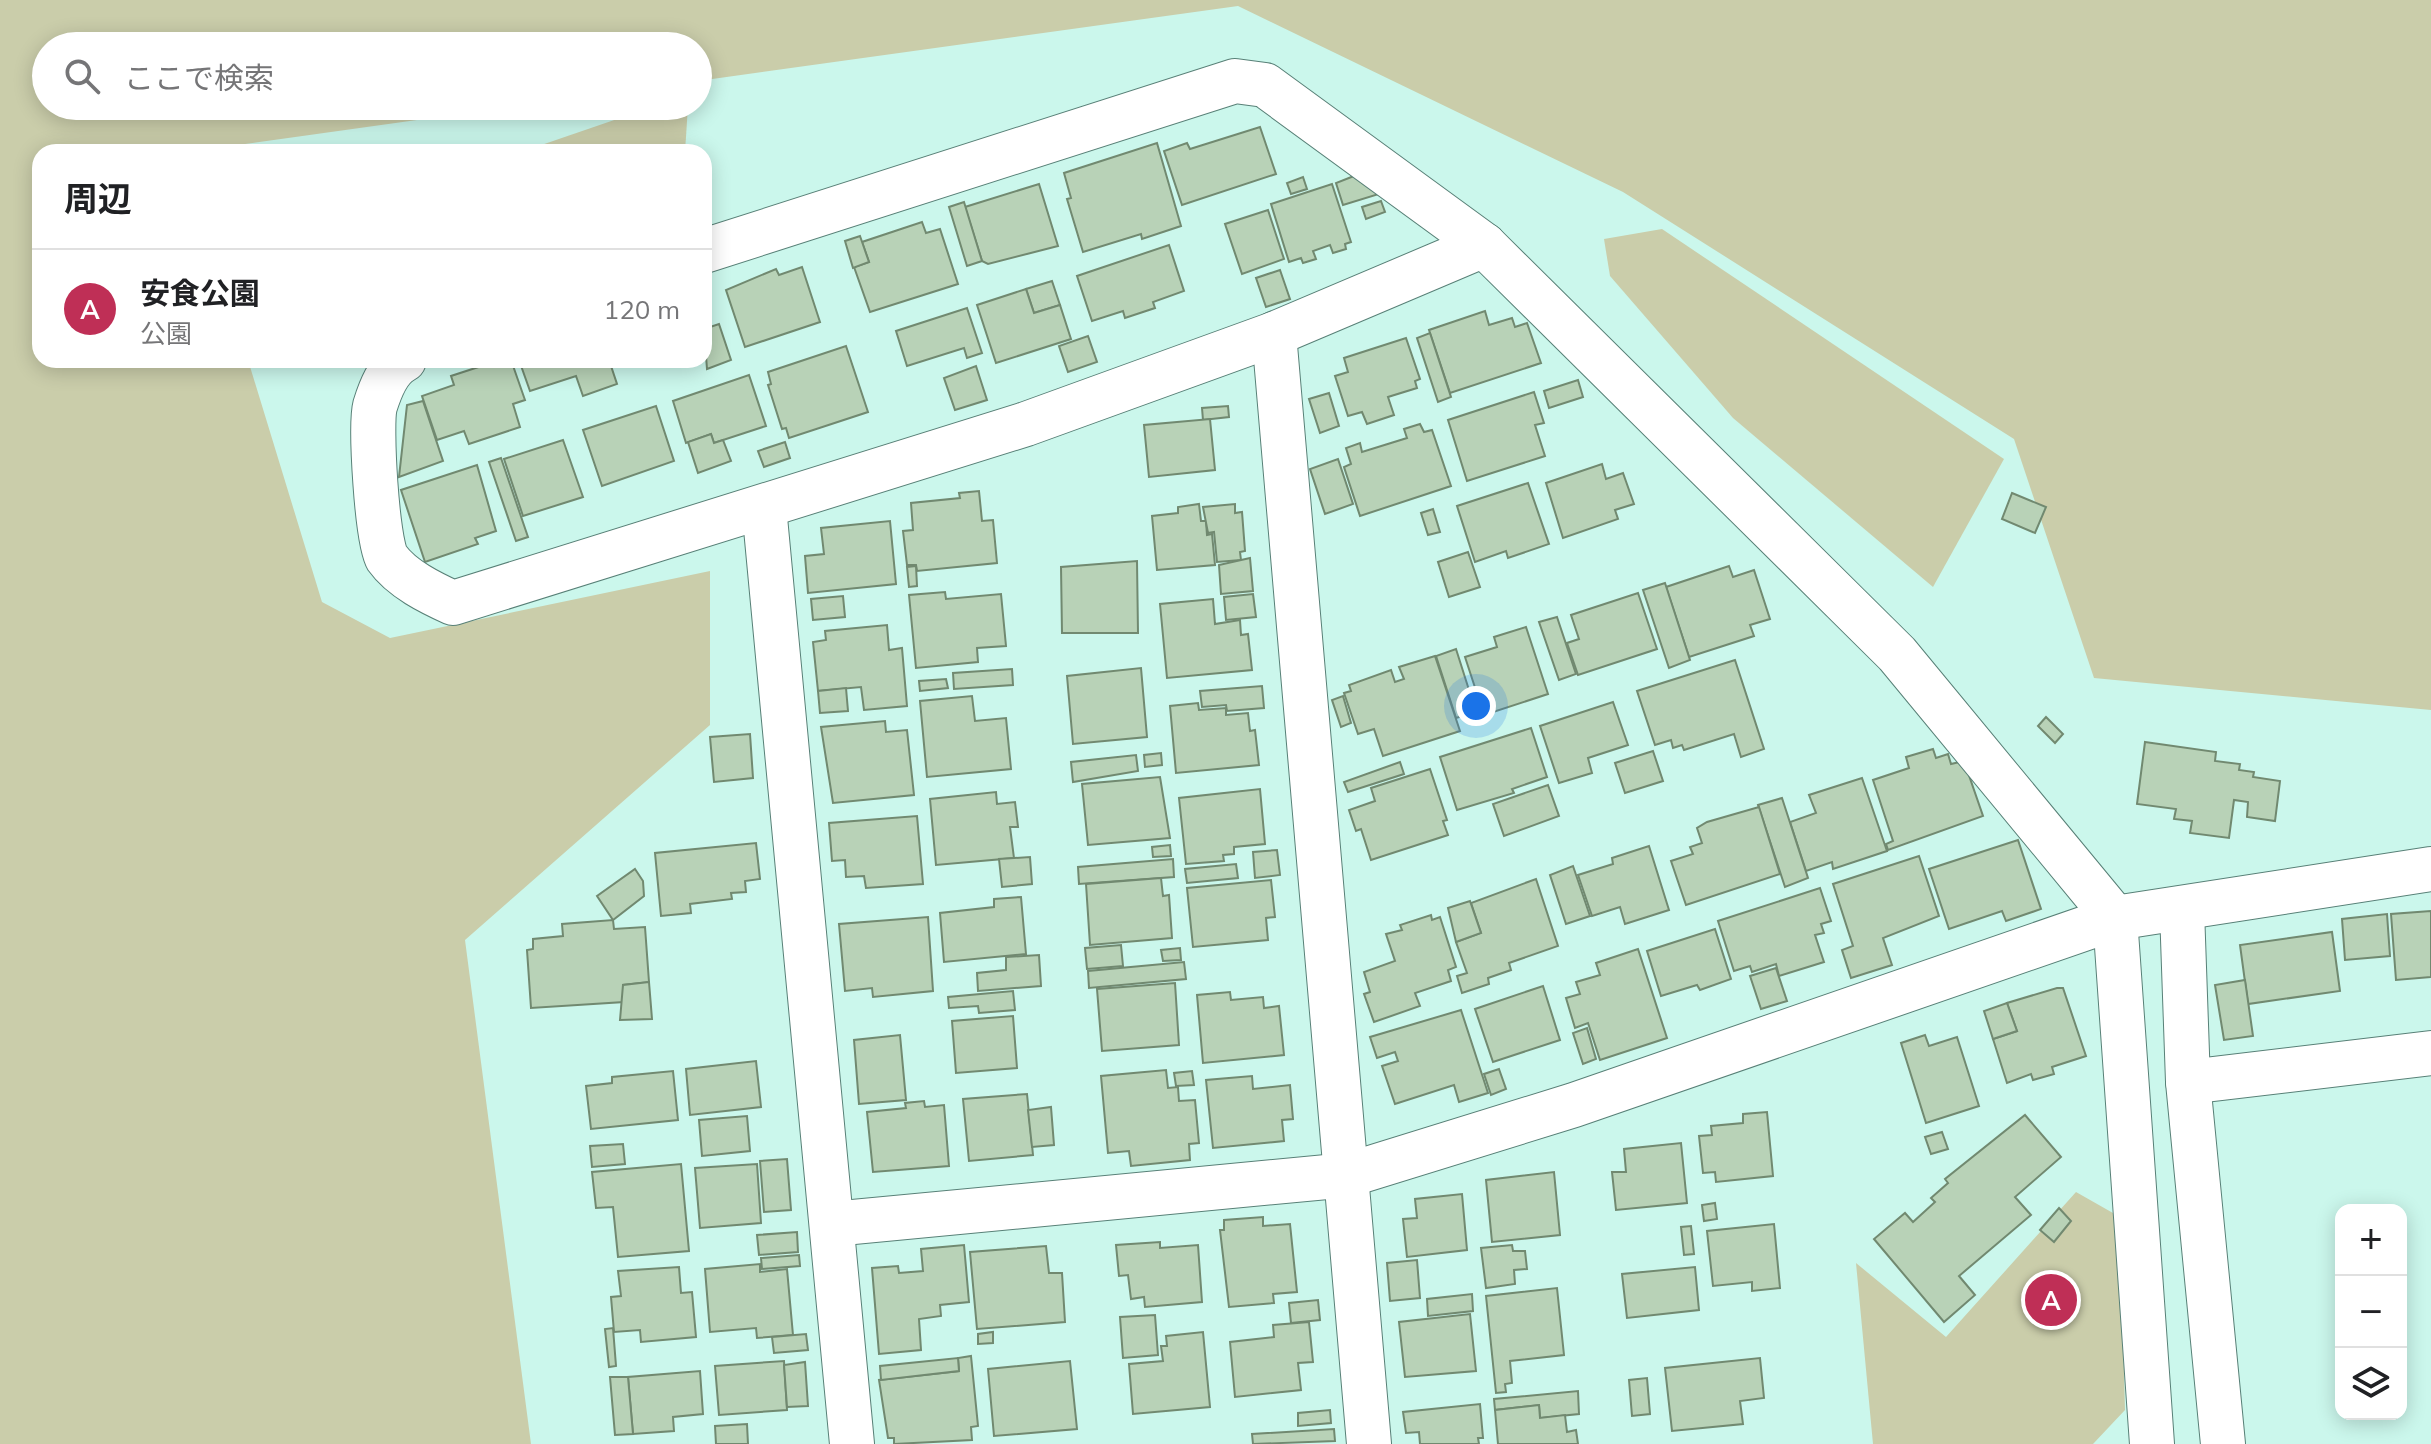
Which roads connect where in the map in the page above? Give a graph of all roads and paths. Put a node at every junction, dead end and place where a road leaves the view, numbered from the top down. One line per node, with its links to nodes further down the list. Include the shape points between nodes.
1 (1484, 245): 2 (street, via 1265,85 1235,81); 3 (street); 8 (street, via 1897,654)
2 (712, 248)
3 (1274, 334): 5 (street, via 1026,424); 11 (street)
4 (393, 368): 5 (street, via 374,409 379,538 388,559 408,578 453,603)
5 (764, 507): 12 (street)
6 (2431, 869): 7 (street)
7 (2182, 910): 8 (street); 10 (street)
8 (2115, 918): 11 (street, via 1574,1105); 15 (street)
9 (2431, 1053): 10 (street)
10 (2188, 1082): 16 (street)
11 (1348, 1175): 12 (street); 14 (street)
12 (832, 1224): 13 (street)
13 (852, 1444)
14 (1369, 1444)
15 (2152, 1444)
16 (2223, 1444)

